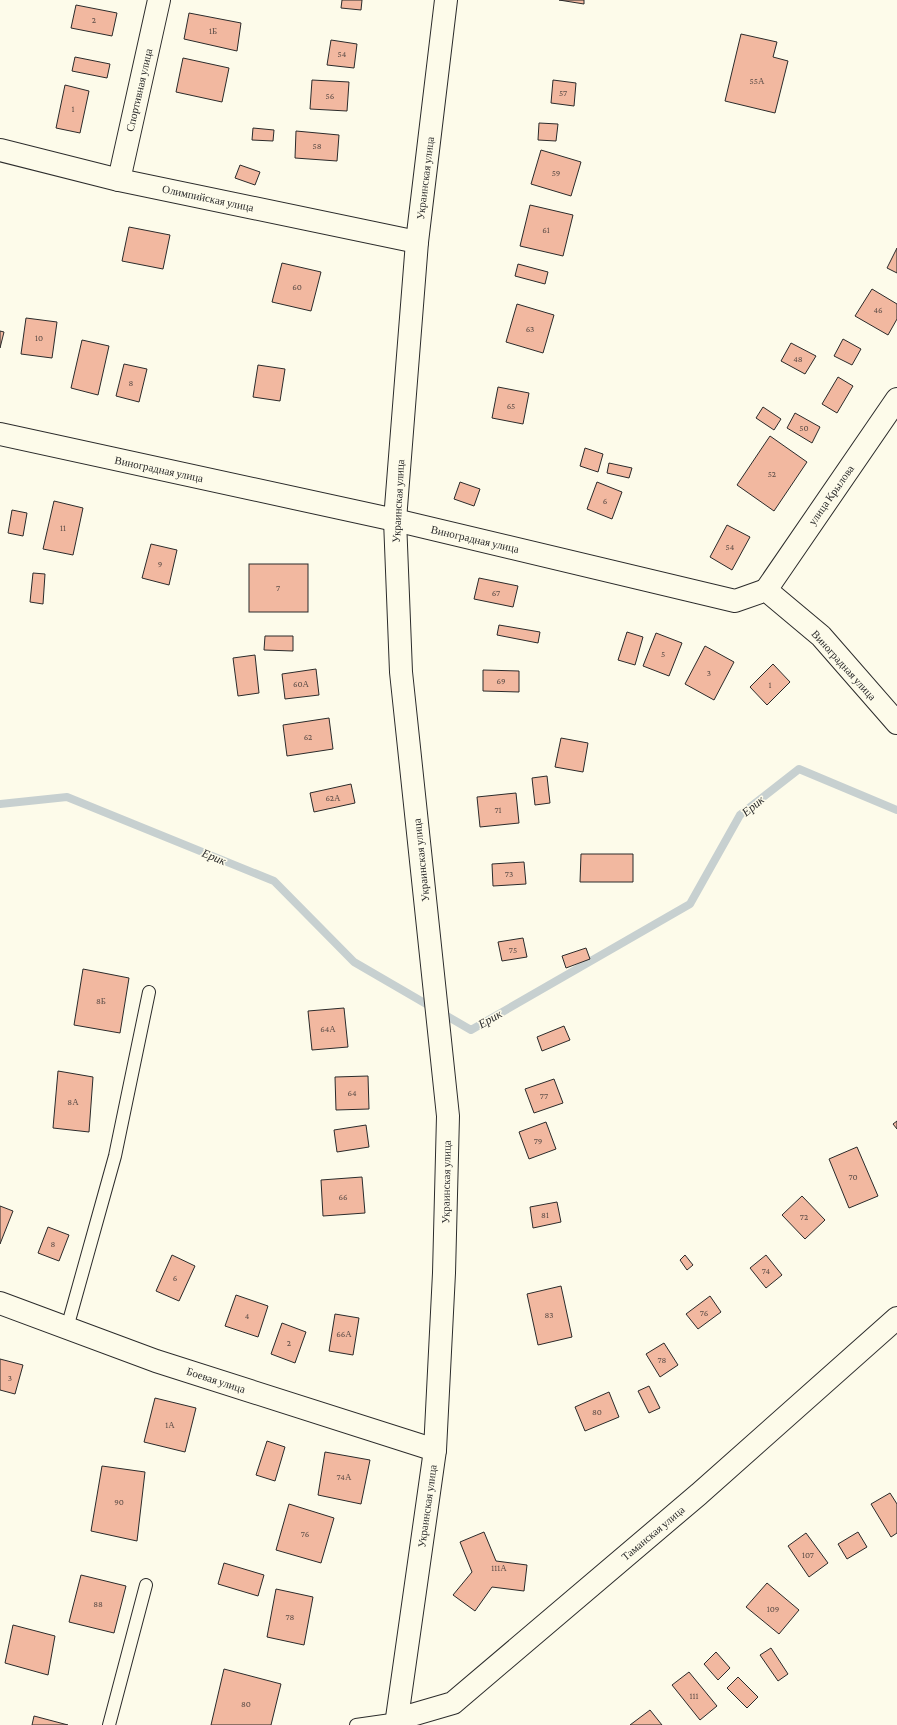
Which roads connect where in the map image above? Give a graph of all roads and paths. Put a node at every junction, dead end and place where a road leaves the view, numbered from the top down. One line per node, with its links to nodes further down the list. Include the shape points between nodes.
1 (159, 0): 4 (street, Спортивная улица)
2 (446, 0): 5 (street, Украинская улица)
3 (0, 150): 4 (street, Олимпийская улица)
4 (119, 180): 5 (street, Олимпийская улица)
5 (417, 242): 8 (street, Украинская улица)
6 (897, 400): 9 (street, улица Крылова)
7 (0, 434): 8 (street, Виноградная улица)
8 (395, 520): 9 (street, Виноградная улица, via 735,601); 15 (street, Украинская улица, via 401,672 448,1116 444,1273)
9 (766, 590): 10 (street, Виноградная улица, via 821,636)
10 (897, 723)
11 (149, 992): 14 (lane, via 115,1156)
12 (0, 1303): 14 (street, Боевая улица)
13 (897, 1318): 17 (street, Таманская улица, via 699,1494 453,1703)
14 (67, 1328): 15 (street, Боевая улица, via 156,1361)
15 (435, 1450): 17 (street, Украинская улица)
16 (146, 1585): 18 (lane)
17 (397, 1722): 19 (lane)
18 (109, 1725)
19 (356, 1725)

